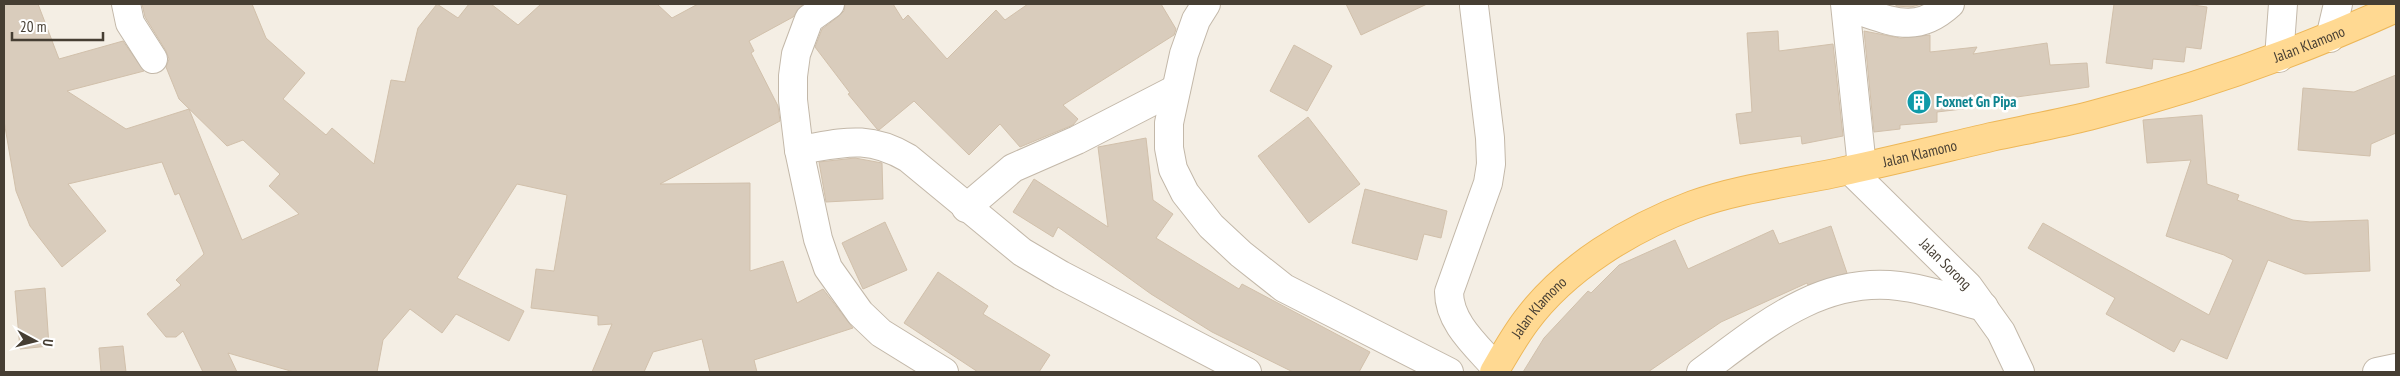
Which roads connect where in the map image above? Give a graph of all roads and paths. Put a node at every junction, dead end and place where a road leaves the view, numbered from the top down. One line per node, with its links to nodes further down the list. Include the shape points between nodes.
1 (126, 4): 12 (street, via 130,23)
2 (830, 4): 14 (street, via 809,19 796,54 793,100)
3 (1206, 4): 13 (street, via 1196,20 1184,54)
4 (1950, 4): 8 (street, via 1918,24 1904,24)
5 (2283, 4): 11 (street)
6 (2338, 4): 10 (street)
7 (1474, 6): 19 (street, via 1491,164 1488,184 1449,292 1449,302 1461,328)
8 (1846, 6): 15 (street)
9 (2396, 8): 10 (main road, Jalan Klamono)
10 (2330, 38): 11 (main road, Jalan Klamono)
11 (2279, 58): 15 (main road, Jalan Klamono, via 2089,116)
12 (153, 59)
13 (1176, 90): 16 (street, via 1077,140 1012,168); 22 (street, via 1169,123 1173,169 1185,192 1211,226 1284,288)
14 (799, 150): 16 (street, via 853,142 884,145 908,158); 20 (street, via 818,239 828,268 860,313 881,333)
15 (1856, 168): 17 (street, Jalan Sorong); 19 (main road, Jalan Klamono, via 1693,206 1609,246 1546,297 1525,322)
16 (966, 208): 21 (street, via 1022,252 1061,275)
17 (1984, 307): 23 (street, via 1899,286 1858,286 1811,299 1781,314); 24 (street, Jalan Sorong, via 2001,332)
18 (2396, 368): 25 (street)
19 (1495, 370)
20 (944, 372)
21 (1247, 372)
22 (1449, 372)
23 (1701, 372)
24 (2020, 372)
25 (2377, 372)

